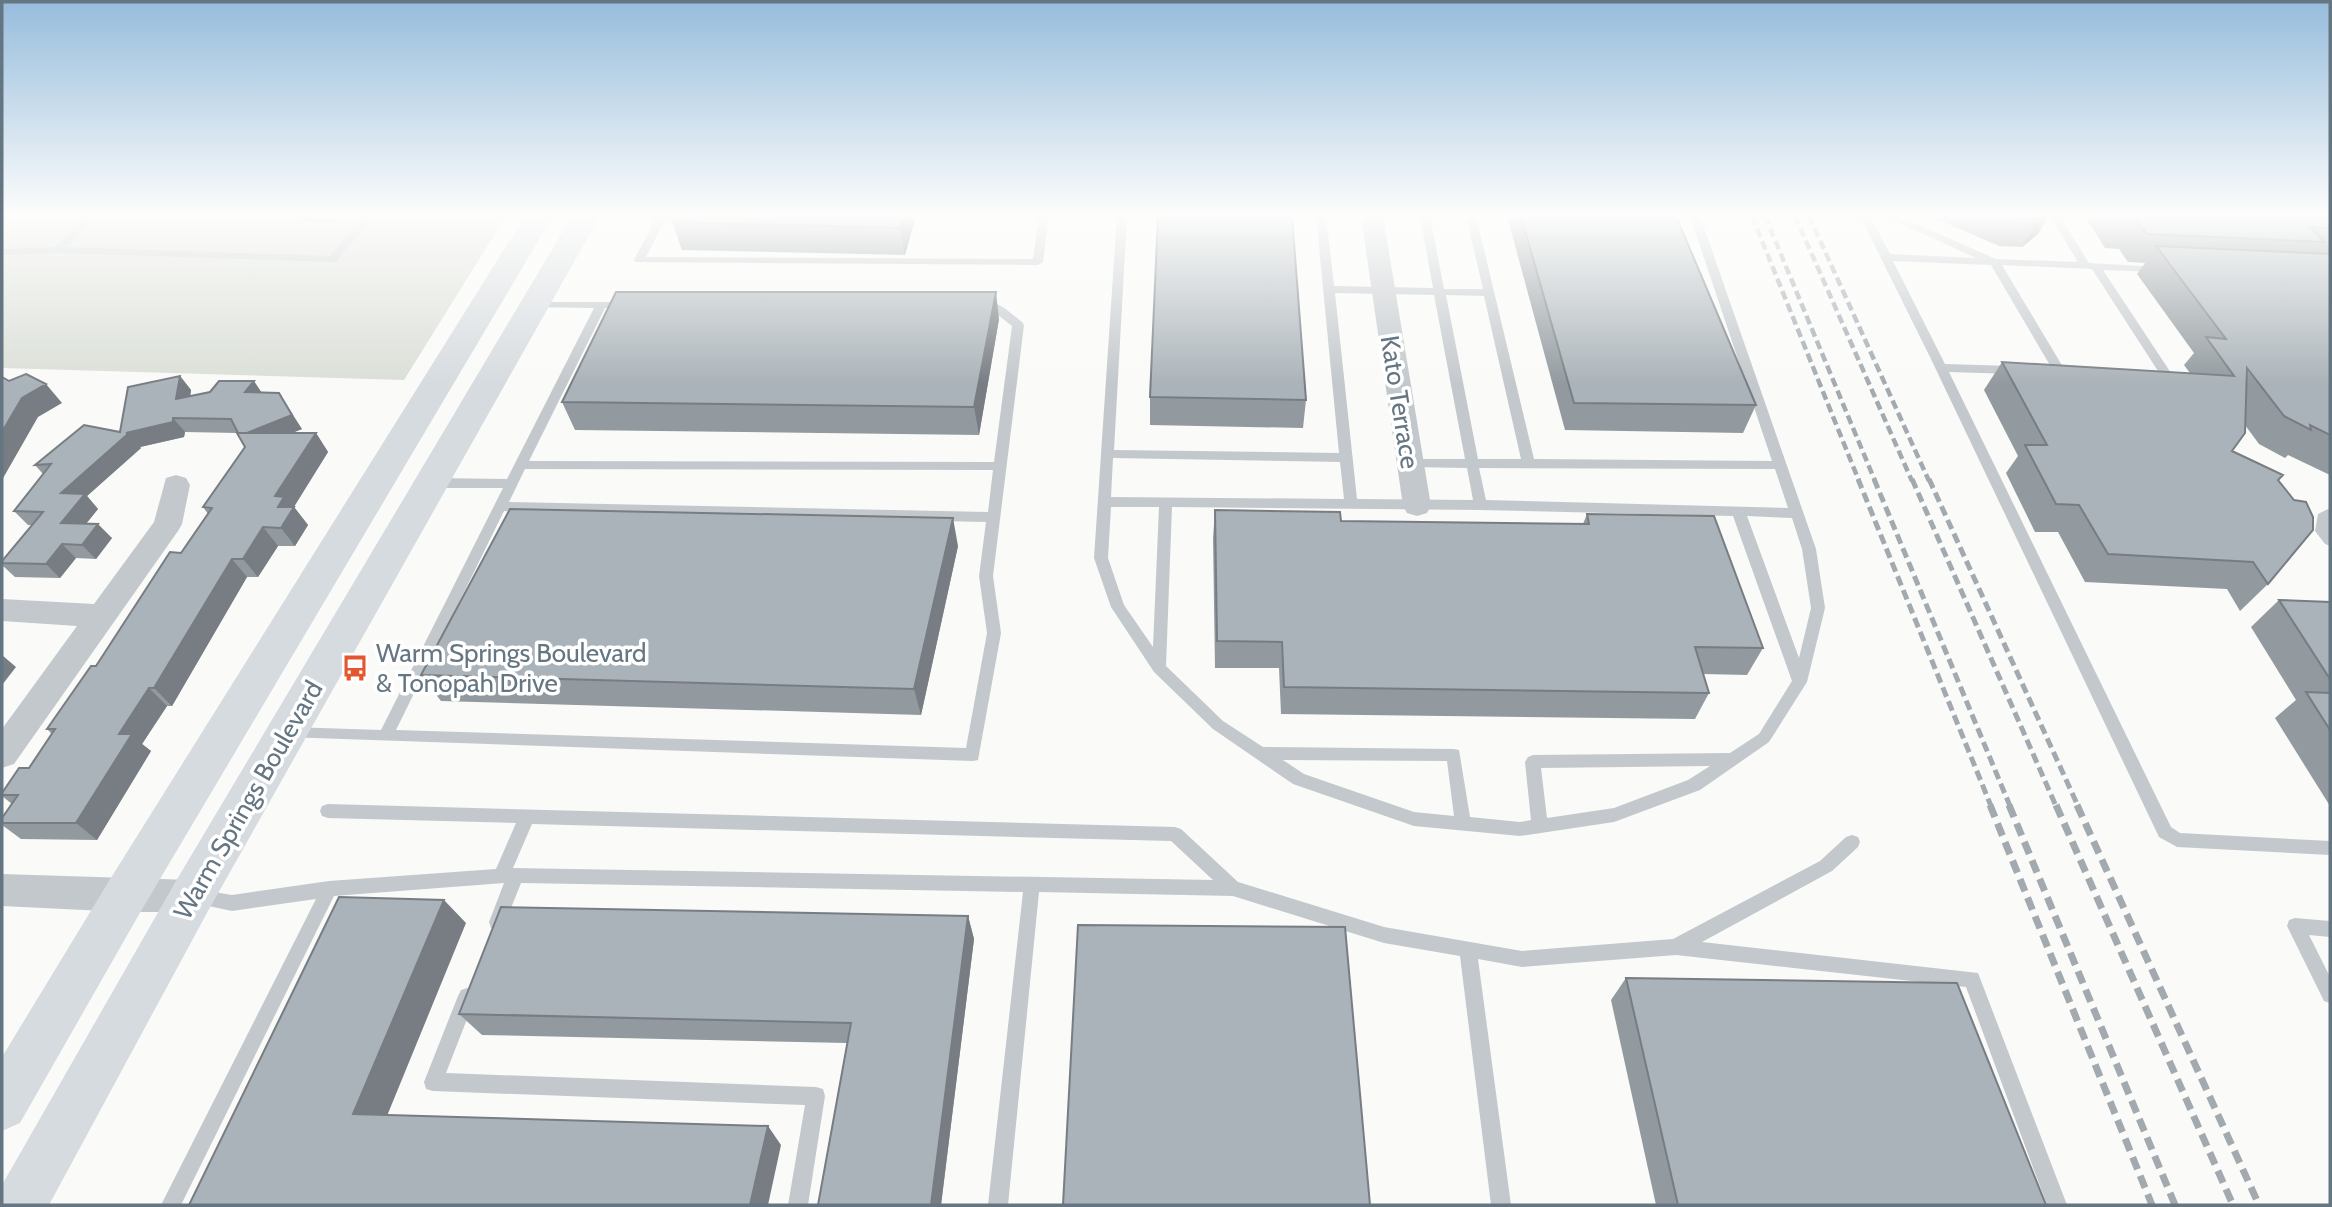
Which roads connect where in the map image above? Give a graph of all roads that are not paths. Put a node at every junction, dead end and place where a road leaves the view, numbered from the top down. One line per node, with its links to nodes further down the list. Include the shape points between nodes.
1 (505, 272): 66 (main road, Warm Springs Boulevard)
2 (553, 272): 16 (main road, Warm Springs Boulevard)
3 (1119, 272): 24 (lane)
4 (1327, 272): 12 (lane)
5 (1380, 272): 13 (street, Kato Terrace)
6 (1435, 272): 14 (lane)
7 (1483, 272): 15 (lane)
8 (1714, 272): 30 (lane)
9 (1893, 272): 20 (lane)
10 (2000, 272): 22 (lane, via 2053,372)
11 (2095, 272): 23 (lane, via 2167,376)
12 (1329, 289): 13 (lane); 25 (lane)
13 (1383, 290): 14 (lane); 26 (street, Kato Terrace)
14 (1439, 291): 15 (lane); 29 (lane)
15 (1487, 293): 27 (lane)
16 (534, 305): 17 (lane); 32 (main road, Warm Springs Boulevard)
17 (601, 305): 18 (lane); 28 (lane)
18 (643, 305)
19 (964, 305): 31 (lane, via 992,305 1018,325)
20 (1941, 368): 21 (lane); 60 (lane, via 2165,832 2177,840)
21 (2021, 370)
22 (2073, 372)
23 (2141, 375)
24 (1108, 454): 25 (lane); 35 (lane)
25 (1347, 458): 37 (lane)
26 (1409, 463): 29 (lane); 40 (street, Kato Terrace)
27 (1529, 464): 29 (lane); 30 (lane)
28 (520, 465): 31 (lane); 33 (lane)
29 (1472, 465): 38 (lane)
30 (1780, 465): 42 (lane)
31 (1000, 466): 44 (lane)
32 (431, 483): 33 (lane); 50 (main road, Warm Springs Boulevard)
33 (511, 484): 39 (lane)
34 (176, 485): 47 (street, via 168,524)
35 (1105, 502): 36 (lane); 48 (lane, via 1101,558 1118,607)
36 (1166, 502): 37 (lane); 48 (lane)
37 (1352, 505): 40 (lane)
38 (1479, 505): 40 (lane); 41 (lane)
39 (500, 506): 44 (lane); 51 (lane)
40 (1417, 506)
41 (1738, 511): 42 (lane); 49 (lane)
42 (1797, 513): 49 (lane, via 1809,549 1818,608)
43 (2330, 513): 45 (lane, via 2323,517 2322,531)
44 (993, 517): 51 (lane, via 986,576 994,633 973,755)
45 (2330, 541)
46 (2, 610): 47 (street)
47 (102, 616): 53 (street)
48 (1159, 668): 52 (lane, via 1218,725)
49 (1800, 682): 54 (lane, via 1764,738)
50 (286, 733): 51 (lane); 67 (main road, Warm Springs Boulevard)
51 (385, 736)
52 (1259, 753): 57 (lane, via 1311,784 1414,819); 57 (lane, via 1454,755)
53 (2, 754)
54 (1732, 759): 58 (lane, via 1694,785 1614,815); 58 (lane, via 1533,762)
55 (328, 811): 56 (lane)
56 (527, 816): 61 (lane); 63 (lane, via 1175,834)
57 (1463, 823): 58 (lane, via 1520,829)
58 (1541, 825)
59 (1852, 842): 70 (lane, via 1826,866)
60 (2330, 848)
61 (509, 875): 62 (lane); 64 (lane); 69 (lane)
62 (1032, 884): 63 (lane); 78 (lane)
63 (1233, 888): 71 (lane, via 1384,935)
64 (329, 889): 67 (lane, via 232,904); 76 (lane)
65 (2, 890): 66 (street)
66 (125, 896): 67 (street); 74 (main road, Warm Springs Boulevard)
67 (192, 896): 75 (main road, Warm Springs Boulevard)
68 (2330, 929): 73 (lane, via 2295,926)
69 (490, 940)
70 (1675, 947): 71 (lane, via 1522,959); 80 (lane, via 1972,979)
71 (1468, 949): 79 (lane)
72 (474, 978): 77 (lane, via 433,1082 816,1096)
73 (2330, 995)
74 (2, 1105)
75 (20, 1205)
76 (171, 1205)
77 (798, 1205)
78 (998, 1205)
79 (1501, 1205)
80 (2057, 1205)

